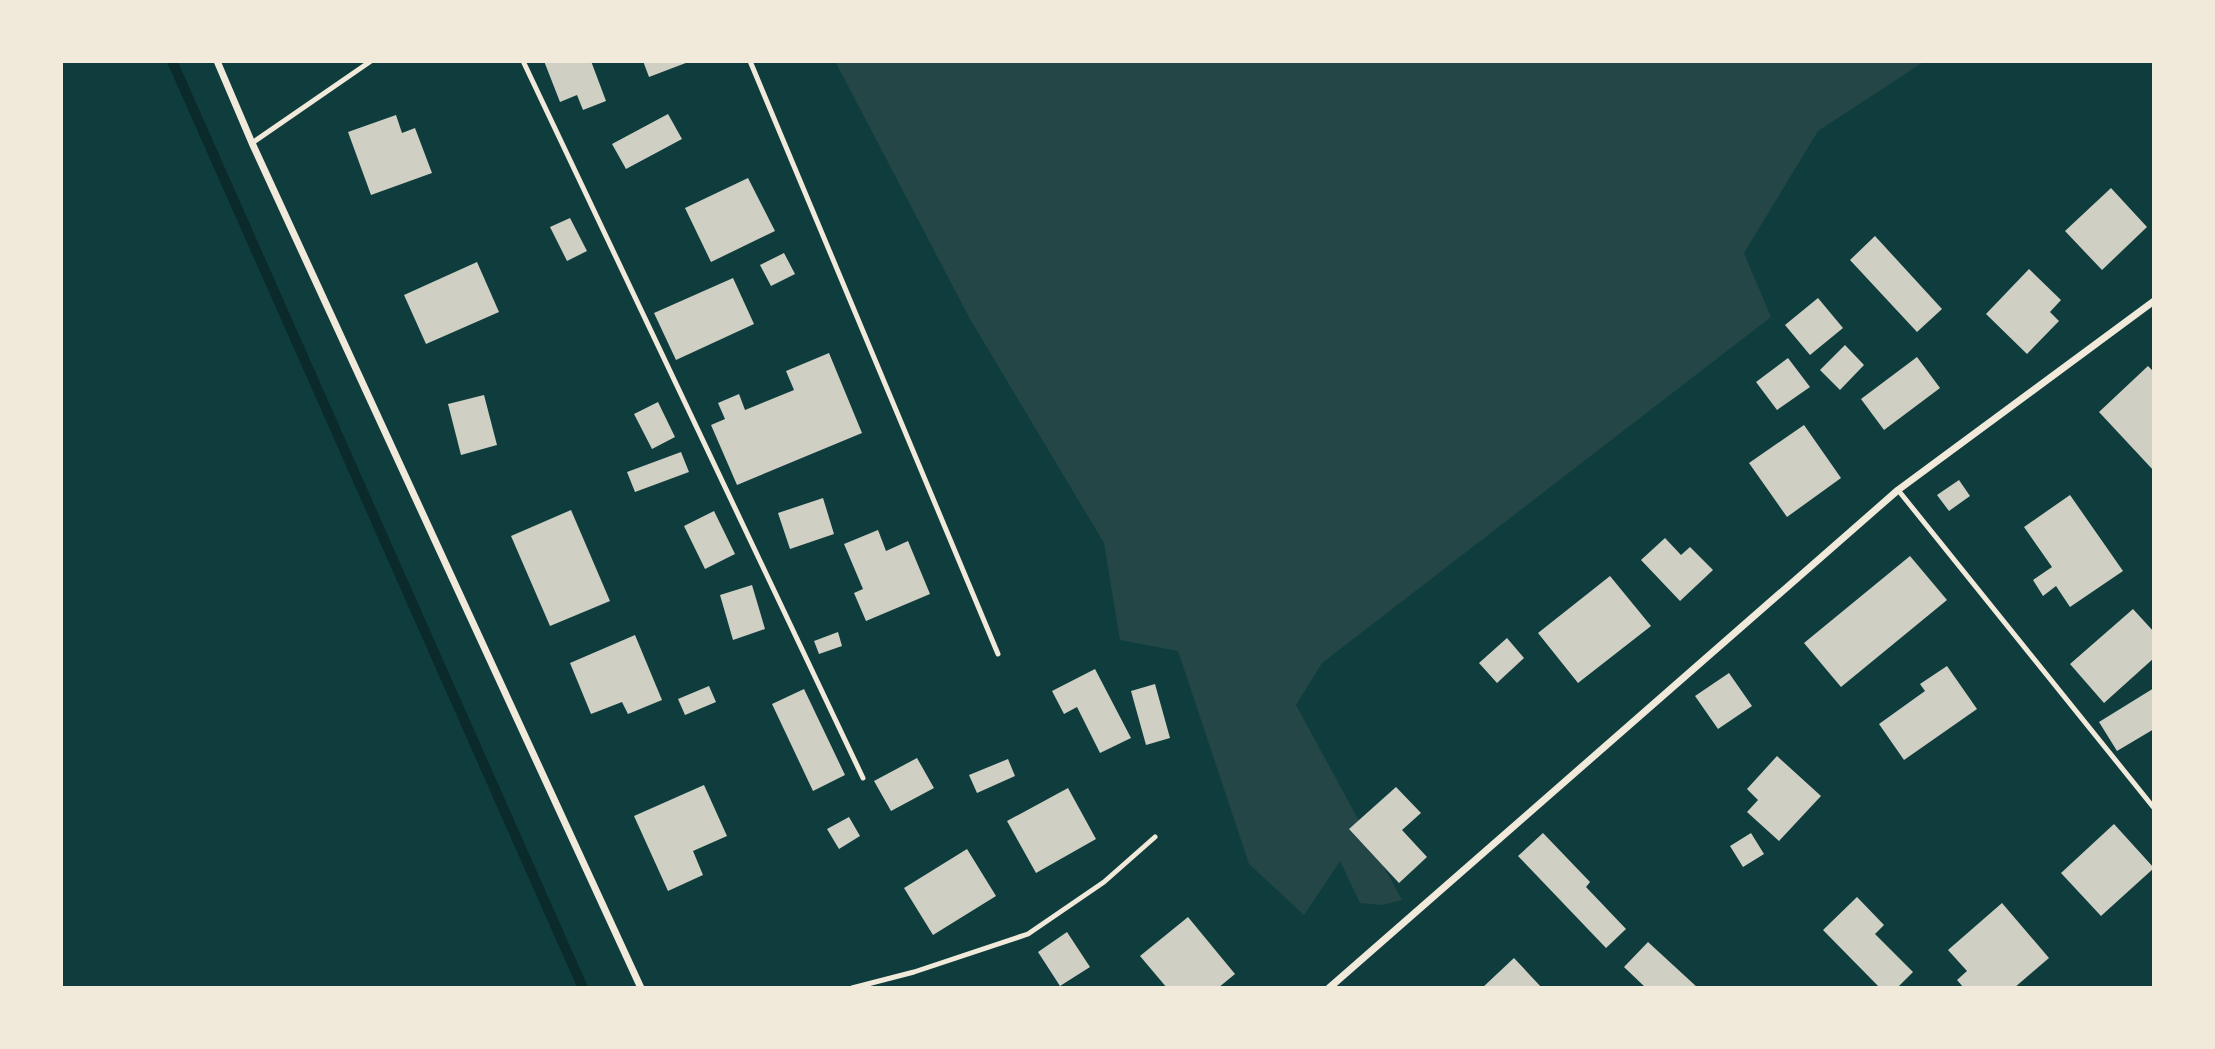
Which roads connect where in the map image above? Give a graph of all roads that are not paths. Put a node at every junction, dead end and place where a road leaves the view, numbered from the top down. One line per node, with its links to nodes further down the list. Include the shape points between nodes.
1 (217, 61): 5 (street)
2 (370, 61): 5 (lane)
3 (523, 61): 9 (lane)
4 (750, 61): 8 (lane)
5 (252, 143): 12 (street)
6 (2154, 301): 7 (street)
7 (1898, 489): 10 (lane); 14 (street)
8 (998, 654)
9 (863, 778)
10 (2154, 808)
11 (1155, 837): 13 (lane, via 1104,882 1028,934)
12 (641, 988)
13 (852, 988)
14 (1329, 988)

